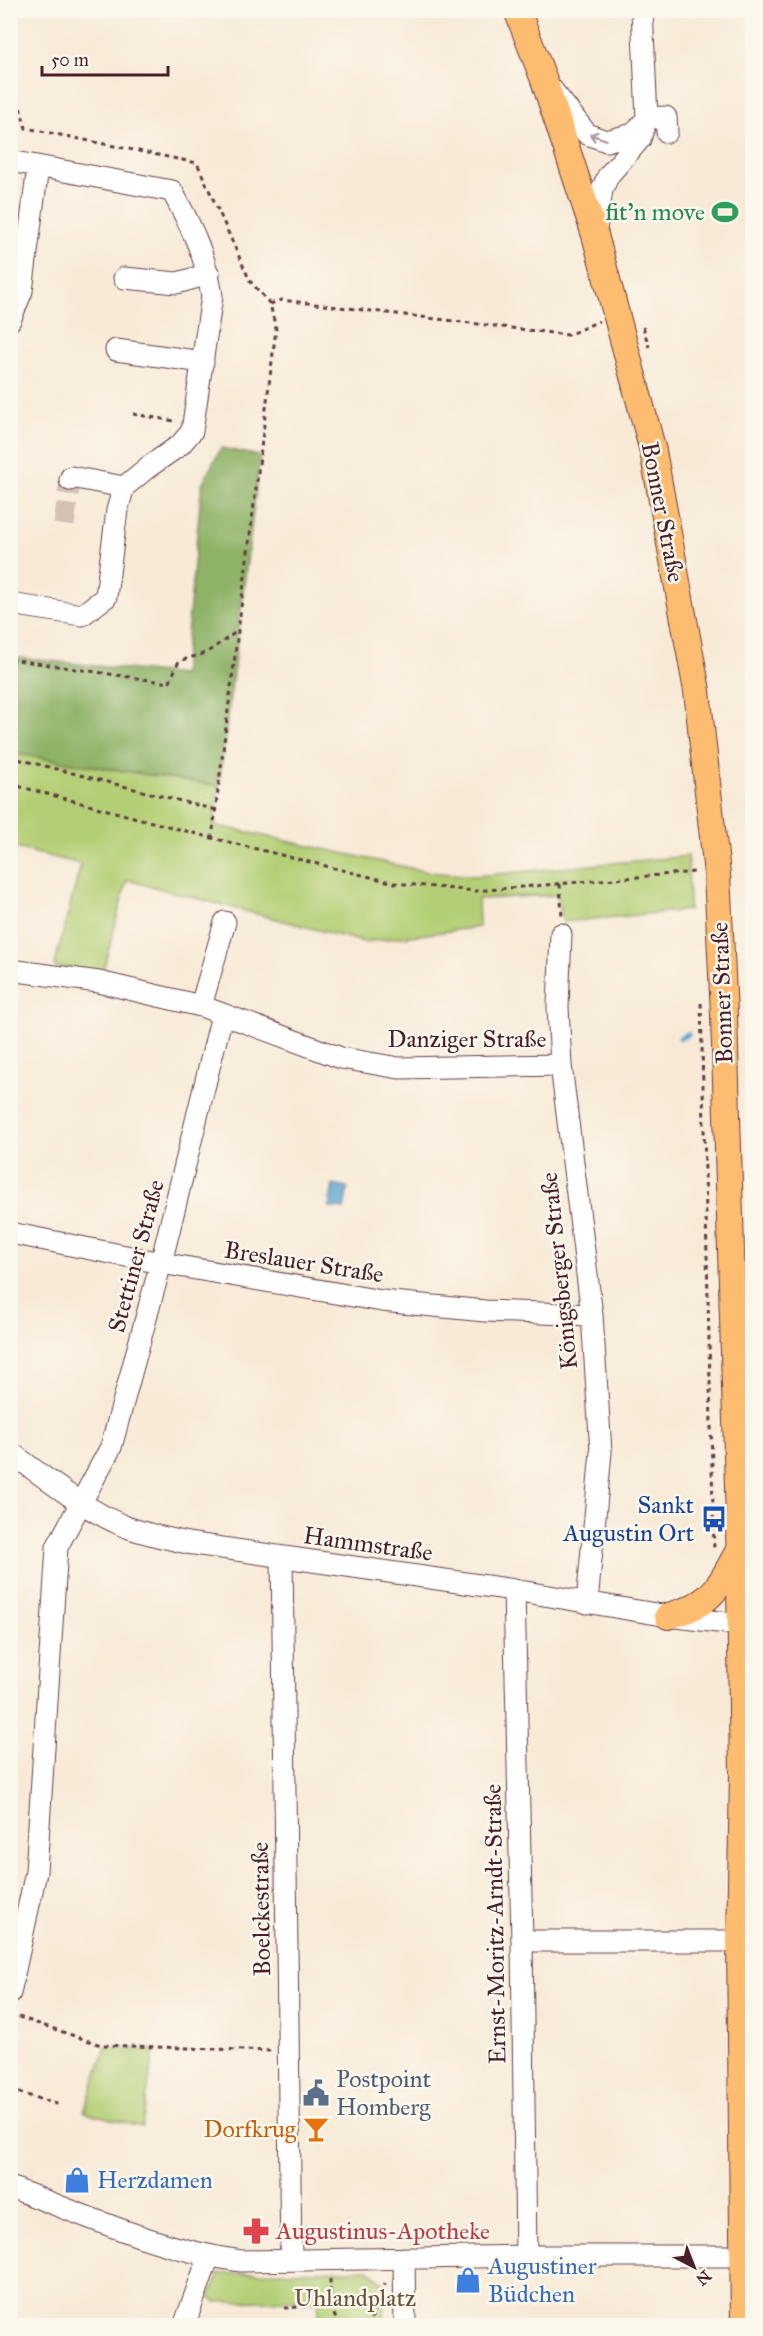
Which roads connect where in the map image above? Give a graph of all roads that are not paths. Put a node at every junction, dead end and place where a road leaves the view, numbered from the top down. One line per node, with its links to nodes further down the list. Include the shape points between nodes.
1 (516, 10): 3 (main road, Bonner Straße)
2 (642, 10): 4 (street)
3 (544, 80): 4 (street, one-way to 3, via 634,134 606,141 587,134); 8 (main road, Bonner Straße)
4 (647, 118): 5 (street, via 666,117); 8 (street, via 640,139 608,176)
5 (667, 132)
6 (10, 161): 7 (street)
7 (39, 167): 9 (street); 10 (street, via 172,191 195,233)
8 (595, 234): 29 (main road, Bonner Straße, via 653,451 699,714 717,874)
9 (18, 271): 12 (street, via 22,291)
10 (209, 274): 11 (street, via 177,283); 14 (street, via 212,296)
11 (123, 278)
12 (10, 320)
13 (116, 350): 14 (street)
14 (203, 363): 16 (street, via 192,431 180,445)
15 (70, 480): 16 (street, via 71,477)
16 (124, 487): 17 (street, via 117,510 106,597 82,615)
17 (10, 604)
18 (225, 922): 21 (street)
19 (561, 934): 23 (street, Königsberger Straße)
20 (10, 970): 21 (street, Danziger Straße, via 99,982)
21 (201, 1006): 22 (street, Danziger Straße)
22 (222, 1015): 23 (street, Danziger Straße, via 341,1058 399,1068); 25 (street, Stettiner Straße)
23 (561, 1065): 26 (street, Königsberger Straße)
24 (10, 1233): 25 (street, Breslauer Straße)
25 (161, 1263): 26 (street, Breslauer Straße, via 382,1301 485,1311); 28 (street, Stettiner Straße, via 111,1447)
26 (592, 1315): 32 (street, Königsberger Straße, via 601,1452)
27 (10, 1452): 28 (street, Hammstraße)
28 (80, 1502): 30 (street, Hammstraße, via 152,1535); 38 (street, Stettiner Straße, via 57,1547 36,1872)
29 (739, 1549): 33 (main road, via 710,1596 691,1610); 34 (main road, Bonner Straße)
30 (282, 1557): 31 (street, Hammstraße); 44 (street, Boelckestraße)
31 (514, 1590): 32 (street, Hammstraße); 36 (street, Ernst-Moritz-Arndt-Straße)
32 (587, 1603): 33 (street, Hammstraße)
33 (668, 1616): 34 (street, Hammstraße)
34 (746, 1626): 35 (main road, Bonner Straße)
35 (747, 1718): 37 (main road, Bonner Straße)
36 (522, 1941): 37 (street); 41 (street, Ernst-Moritz-Arndt-Straße)
37 (740, 1941): 42 (main road, Bonner Straße)
38 (10, 1993)
39 (10, 2187): 40 (street, via 144,2238)
40 (209, 2256): 44 (street, via 241,2261); 45 (street)
41 (526, 2256): 42 (street); 43 (street)
42 (744, 2256): 47 (main road, Bonner Straße)
43 (404, 2258): 44 (street); 46 (street)
44 (291, 2260)
45 (184, 2325)
46 (405, 2325)
47 (744, 2325)

